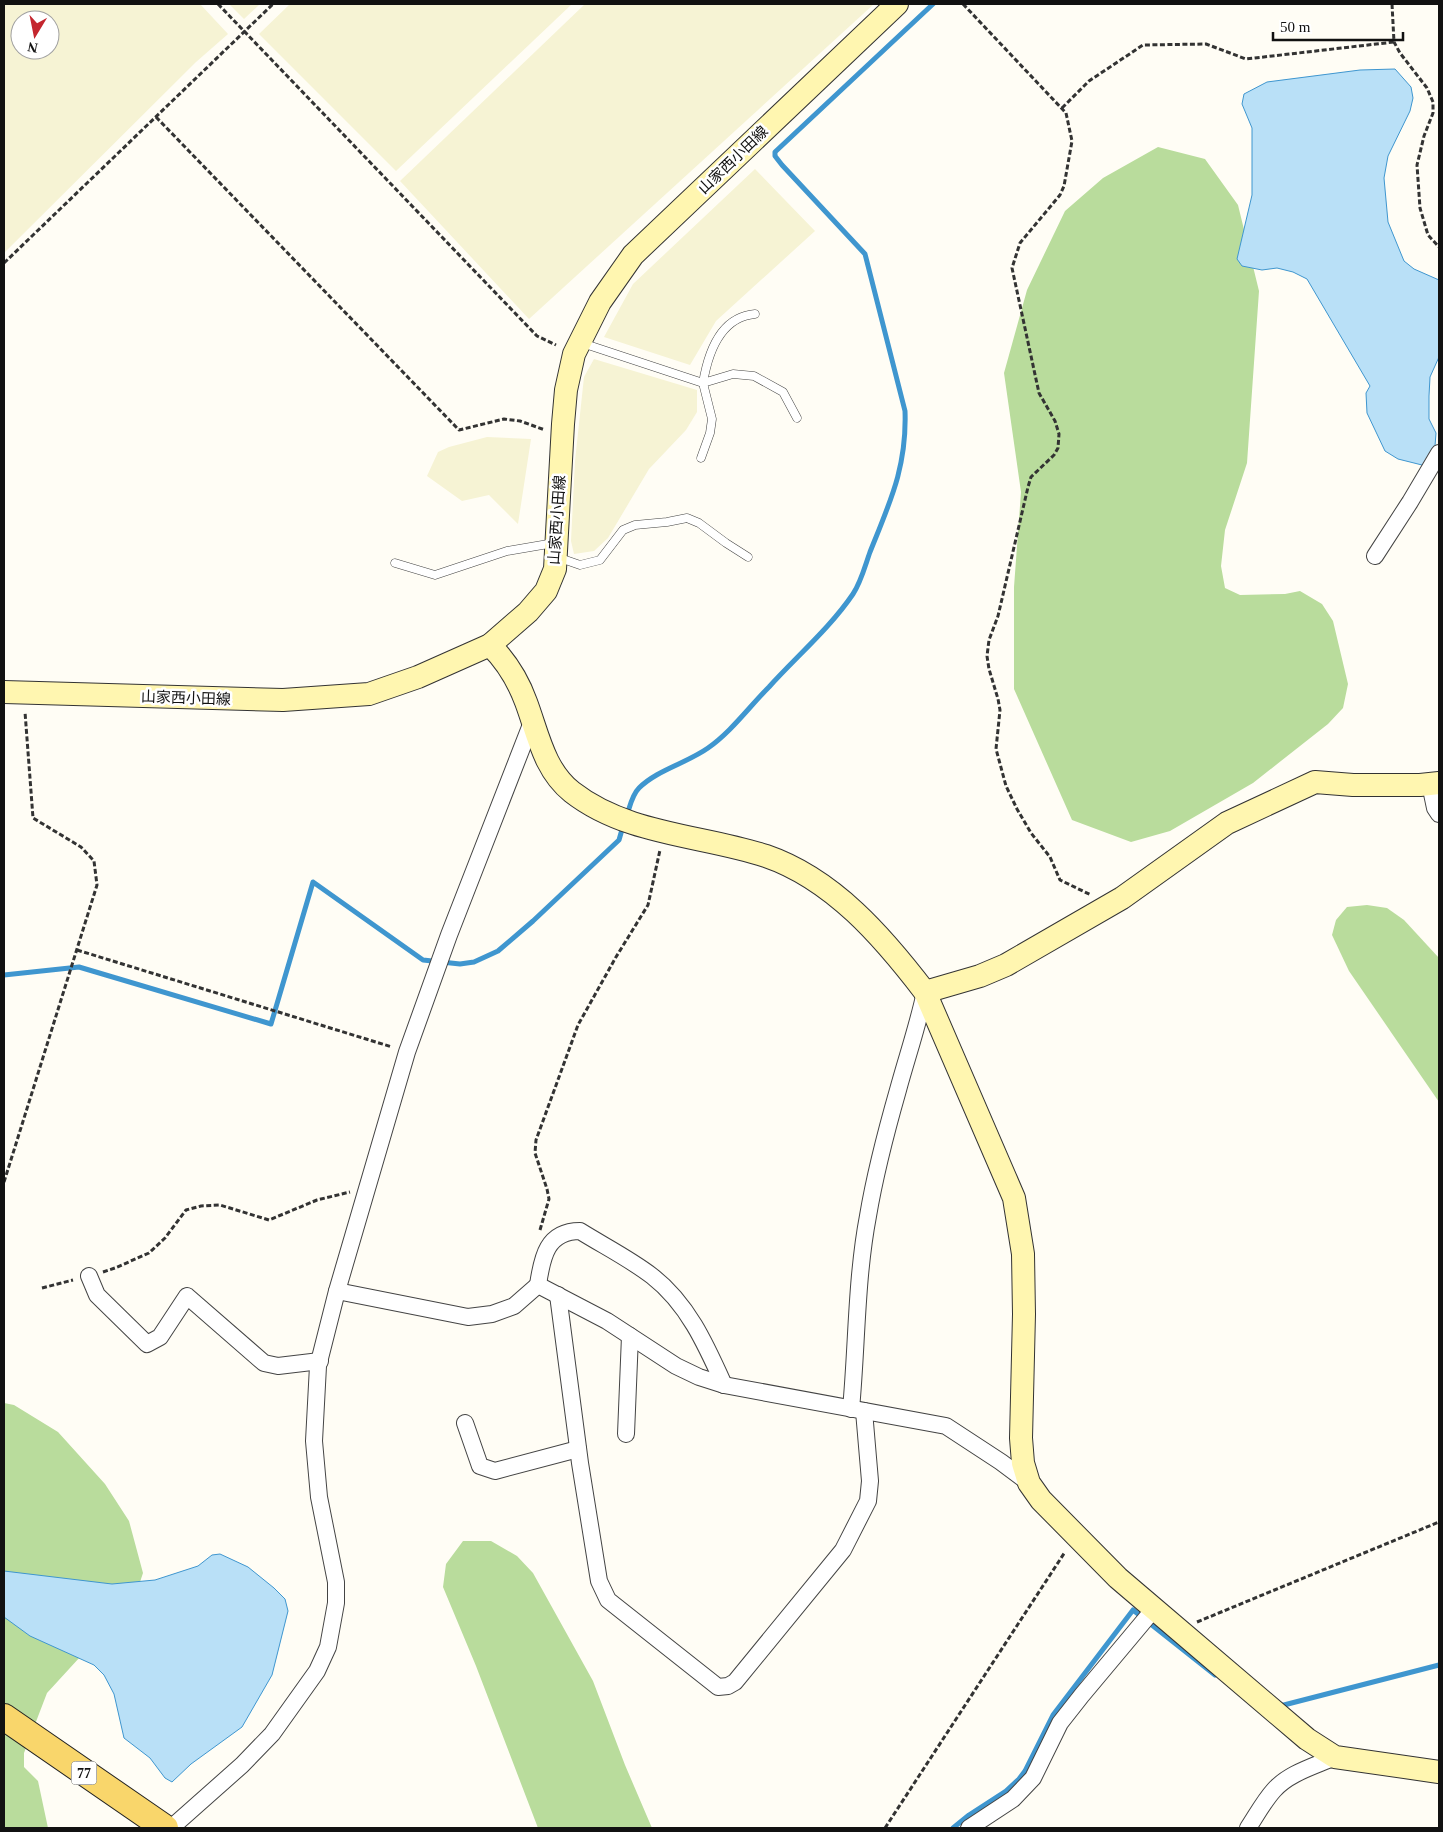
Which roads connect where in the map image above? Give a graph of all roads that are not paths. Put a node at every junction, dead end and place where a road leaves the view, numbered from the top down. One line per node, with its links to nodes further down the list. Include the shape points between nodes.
1 (897, 4): 3 (street, 山家西小田線, via 633,255 600,302)
2 (755, 314): 4 (lane, via 744,315 722,330 706,363)
3 (577, 348): 4 (lane); 8 (street, 山家西小田線, via 566,390)
4 (704, 383): 5 (lane, via 733,374 754,376 783,392); 7 (lane, via 712,419)
5 (796, 418)
6 (1439, 453): 9 (street)
7 (701, 458)
8 (556, 550): 10 (lane, via 580,565 600,560 623,530 634,525 686,518 699,523); 11 (lane, via 507,551 436,575); 12 (street, 山家西小田線, via 555,569 546,591 528,612)
9 (1375, 556)
10 (748, 557)
11 (395, 562)
12 (490, 645): 13 (street, 山家西小田線, via 418,678 369,694 283,700); 14 (street, via 512,670)
13 (13, 693)
14 (532, 722): 17 (street, via 548,763 570,791 626,820 766,856 808,875 836,895 871,928); 20 (street, via 449,934 407,1052)
15 (1435, 784): 16 (street, via 1435,808); 17 (street, via 1315,782 1227,823 1111,905 1006,965)
16 (1439, 814)
17 (925, 992): 25 (street, via 867,1218 859,1283); 29 (street, via 1014,1198 1023,1254 1021,1438)
18 (89, 1276): 23 (street, via 97,1295 147,1344 160,1337 187,1296 264,1362 278,1366)
19 (538, 1285): 20 (street, via 514,1306 492,1314 468,1317); 21 (street); 24 (street, via 552,1240 560,1234 580,1231 638,1265 674,1297 703,1338)
20 (337, 1291): 23 (street)
21 (558, 1295): 22 (street); 28 (street)
22 (630, 1336): 24 (street, via 676,1366); 27 (street)
23 (320, 1361): 34 (street, via 314,1441 319,1497 336,1582 336,1603 328,1647 317,1671 272,1734 242,1765)
24 (724, 1385): 25 (street)
25 (858, 1410): 28 (street, via 870,1481 868,1501 843,1550 735,1682 728,1686 718,1687 608,1600 599,1581); 29 (street, via 946,1426)
26 (465, 1424): 28 (street, via 480,1466 495,1470)
27 (626, 1434)
28 (578, 1449)
29 (1029, 1483): 30 (street, via 1076,1536)
30 (1154, 1609): 32 (street, via 1306,1739); 35 (street, via 1060,1723 1033,1778 1013,1799)
31 (4, 1717): 34 (main road, 77)
32 (1335, 1757): 33 (street); 36 (street, via 1308,1768 1274,1790)
33 (1439, 1772)
34 (159, 1826)
35 (969, 1828)
36 (1248, 1828)

